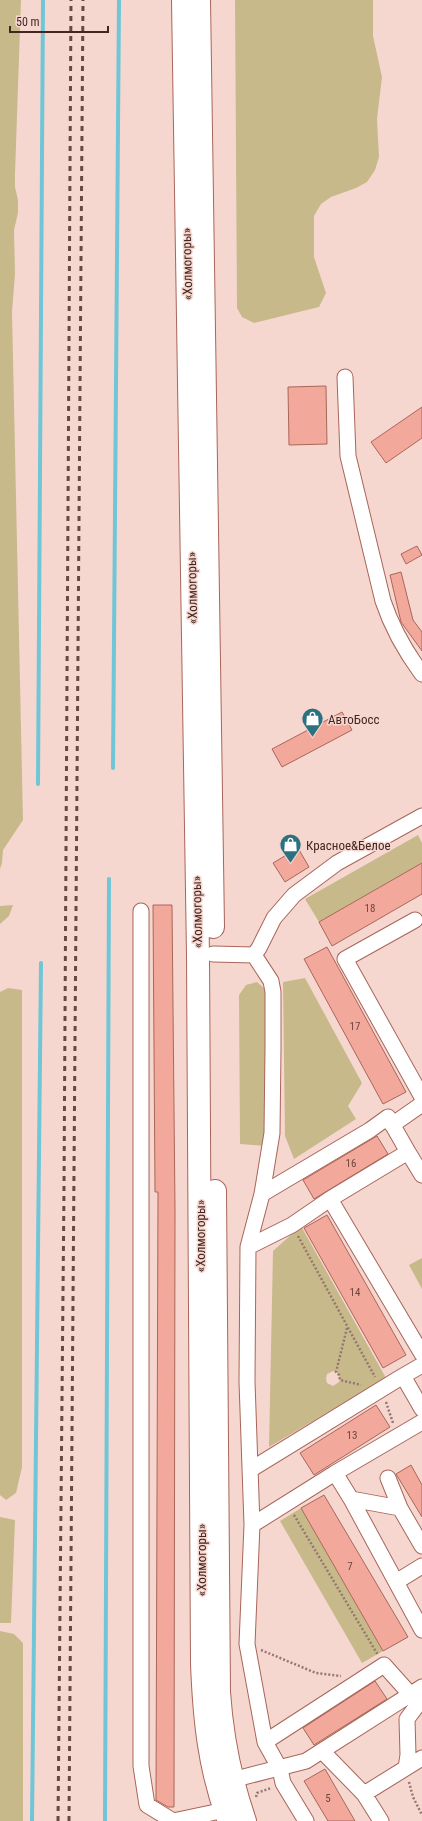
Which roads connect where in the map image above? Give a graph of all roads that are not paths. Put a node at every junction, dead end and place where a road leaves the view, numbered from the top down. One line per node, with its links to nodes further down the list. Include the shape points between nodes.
1 (183, 0): 42 (highway, «Холмогоры», via 198,963 202,1663 208,1748)
2 (199, 0): 8 (highway, «Холмогоры»)
3 (345, 377): 4 (street, via 348,456 383,601 391,625)
4 (422, 674)
5 (421, 820): 9 (street, via 337,863 294,895 274,918)
6 (141, 910): 43 (street, via 141,1766 147,1805)
7 (420, 922): 10 (street, via 346,959)
8 (213, 954): 9 (street); 39 (highway, «Холмогоры», via 218,1664 221,1719)
9 (254, 955): 15 (street, via 271,981 273,992 272,1133)
10 (422, 1097)
11 (422, 1104): 12 (street)
12 (392, 1125): 13 (street); 15 (street, via 388,1117)
13 (408, 1152): 14 (street); 16 (street)
14 (422, 1175)
15 (262, 1194): 17 (street)
16 (330, 1199): 17 (street, via 292,1225); 18 (street)
17 (248, 1247): 23 (street, via 247,1382)
18 (422, 1354)
19 (422, 1365): 20 (street)
20 (403, 1376): 21 (street); 23 (street)
21 (422, 1408)
22 (422, 1422): 24 (street)
23 (250, 1470): 28 (street)
24 (335, 1473): 26 (street); 28 (street)
25 (388, 1478): 27 (street)
26 (351, 1499): 27 (street); 31 (street)
27 (400, 1508): 29 (street)
28 (252, 1525): 34 (street, via 248,1644)
29 (422, 1546)
30 (422, 1566): 31 (street)
31 (396, 1582): 32 (street)
32 (422, 1630)
33 (418, 1691): 34 (street, via 384,1665); 35 (street); 37 (street, via 419,1703 407,1719)
34 (265, 1742): 38 (street)
35 (322, 1751): 38 (street); 40 (street)
36 (422, 1758): 37 (street)
37 (406, 1768): 40 (street)
38 (282, 1776): 39 (street); 44 (street)
39 (232, 1780): 41 (highway, «Холмогоры»)
40 (364, 1794): 45 (street)
41 (250, 1812)
42 (227, 1815): 43 (street, via 173,1821)
43 (162, 1817)
44 (306, 1821)
45 (380, 1821)

